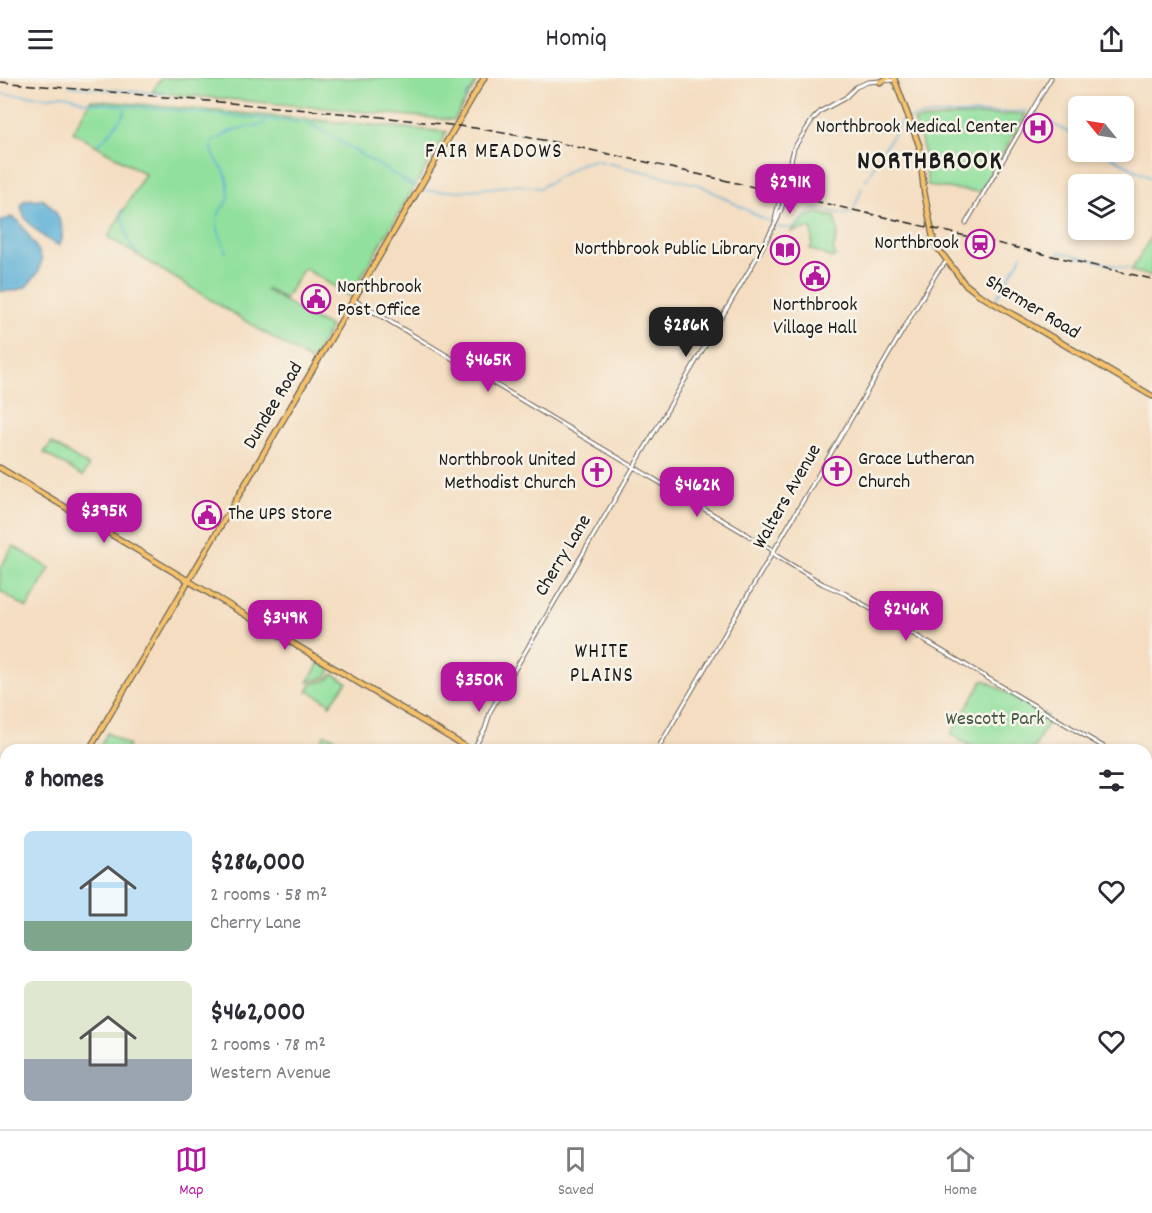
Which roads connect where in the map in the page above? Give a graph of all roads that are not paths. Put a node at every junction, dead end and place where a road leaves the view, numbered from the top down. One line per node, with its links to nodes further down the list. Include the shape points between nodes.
1 (484, 78): 8 (main road, Dundee Road)
2 (888, 78): 5 (main road)
3 (1051, 78): 6 (street)
4 (895, 79): 5 (street); 7 (main road, Shermer Road, via 920,145 932,236)
5 (880, 82): 11 (street, Cherry Lane, via 856,87 813,118 794,148 773,227)
6 (966, 223)
7 (947, 261): 9 (main road, Shermer Road, via 978,294); 12 (street, Walters Avenue)
8 (354, 300): 11 (street); 13 (main road, Dundee Road)
9 (1152, 396)
10 (0, 468): 13 (main road)
11 (634, 468): 12 (street); 16 (street, Cherry Lane, via 495,703)
12 (773, 552): 17 (street, Walters Avenue); 18 (street)
13 (189, 581): 14 (main road, Dundee Road); 15 (main road)
14 (93, 744)
15 (462, 744)
16 (476, 744)
17 (661, 744)
18 (1099, 744)

